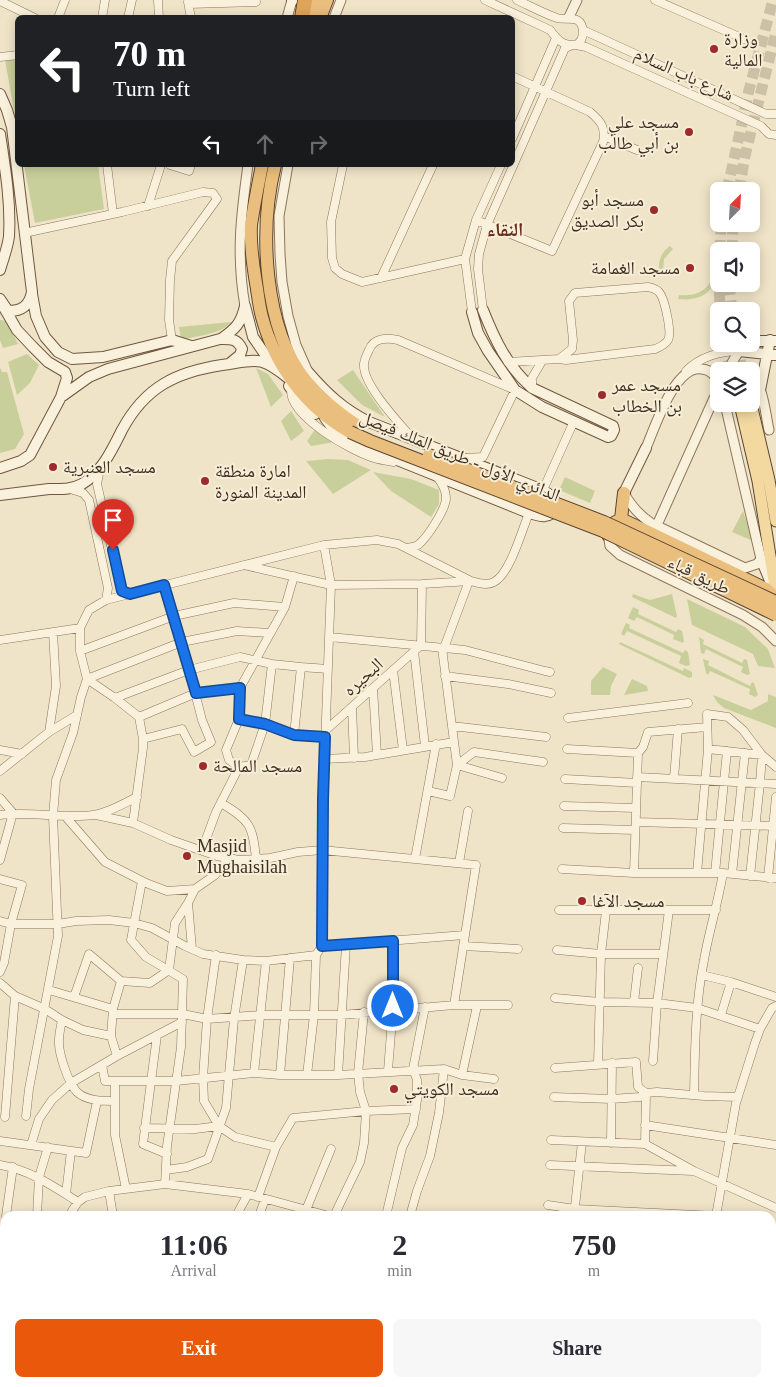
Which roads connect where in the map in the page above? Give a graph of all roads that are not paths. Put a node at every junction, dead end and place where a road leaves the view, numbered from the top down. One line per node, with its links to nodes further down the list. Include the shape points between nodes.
1 (65, 0): 18 (street)
2 (104, 0): 19 (street)
3 (132, 0): 20 (street)
4 (158, 0): 21 (street)
5 (295, 0): 23 (street); 24 (highway)
6 (316, 0): 25 (highway)
7 (327, 0): 26 (highway)
8 (341, 0): 27 (street)
9 (485, 0): 30 (street, via 550,30)
10 (517, 0): 28 (street, via 558,19)
11 (577, 0): 28 (street)
12 (655, 0): 31 (street)
13 (0, 1): 16 (street)
14 (188, 2): 15 (street); 22 (street)
15 (256, 2)
16 (9, 3): 17 (street)
17 (30, 15)
18 (59, 15)
19 (102, 15)
20 (129, 15)
21 (159, 15)
22 (190, 15)
23 (288, 15)
24 (301, 15)
25 (310, 15)
26 (321, 15)
27 (335, 15)
28 (569, 17): 29 (street, شارع باب السلام, via 582,25)
29 (583, 30): 32 (street, via 582,40); 39 (street, شارع باب السلام, via 766,114)
30 (556, 38): 32 (street, شارع باب السلام, via 562,44); 36 (street)
31 (744, 39)
32 (573, 46): 37 (street, via 565,48); 42 (street, شارع باب السلام, via 586,47)
33 (15, 55): 34 (street)
34 (0, 57)
35 (515, 77): 36 (street)
36 (535, 86): 37 (street); 40 (street)
37 (546, 92): 43 (street, via 590,112 600,120); 46 (street)
38 (0, 94): 45 (main road, via 12,127)
39 (776, 114)
40 (515, 132)
41 (0, 134): 66 (main road, via 9,222)
42 (776, 135)
43 (604, 136): 44 (street); 63 (street, via 552,251)
44 (637, 150)
45 (15, 152)
46 (515, 162)
47 (17, 167): 64 (main road)
48 (106, 167): 61 (street)
49 (160, 167): 60 (street)
50 (176, 167): 51 (street, via 189,171)
51 (190, 167)
52 (248, 167): 70 (street, via 240,222 241,286)
53 (262, 167): 91 (highway, الدائري الأول - طريق الملك فيصل, via 251,227 254,267 262,317)
54 (275, 167): 90 (highway, الدائري الأول - طريق الملك فيصل, via 266,219 272,299 289,353)
55 (288, 167): 90 (street, via 279,216 282,282 288,316)
56 (342, 167): 67 (street, via 331,222 332,258 336,268 349,278 362,282)
57 (432, 167): 67 (street)
58 (500, 167): 62 (street)
59 (513, 167): 63 (street)
60 (148, 206): 61 (street); 74 (street, via 203,192 213,193 217,199 172,261 169,320)
61 (113, 214): 64 (street, via 29,232)
62 (476, 220): 63 (street); 65 (street)
63 (487, 225): 71 (street, via 478,270)
64 (25, 236): 68 (main road)
65 (465, 259): 67 (street); 72 (street)
66 (0, 270)
67 (381, 278)
68 (32, 292): 69 (main road, via 22,310 8,311); 80 (main road, via 36,316 45,337 58,352)
69 (1, 302): 88 (main road, via 17,330 48,362)
70 (245, 306): 73 (main road, via 236,329); 85 (main road, via 253,337)
71 (483, 310): 83 (main road)
72 (472, 312): 93 (main road, via 478,332)
73 (220, 339): 77 (main road); 84 (main road, via 234,339 242,349)
74 (172, 340): 77 (main road); 80 (main road, via 103,357)
75 (760, 341): 76 (main road)
76 (773, 341): 79 (main road)
77 (192, 347): 86 (main road)
78 (727, 352): 89 (street, via 710,356 689,368)
79 (772, 355): 94 (main road)
80 (74, 359): 86 (main road); 88 (main road)
81 (559, 359): 81 (street, via 572,349 568,301 574,293 648,287 661,294 670,331 669,339 663,345 655,349); 82 (street)
82 (542, 361): 83 (street); 92 (street, via 532,378)
83 (508, 362): 92 (main road)
84 (229, 364): 85 (main road, via 259,360); 112 (main road, via 184,373 164,382 149,394 132,414)
85 (273, 366): 91 (main road)
86 (108, 369): 95 (main road, via 88,377)
87 (710, 371): 89 (street, via 696,368)
88 (65, 372): 95 (main road, via 66,385)
89 (684, 375): 108 (street, via 672,391)
90 (307, 376): 98 (highway, الدائري الأول - طريق الملك فيصل); 102 (main road)
91 (291, 385): 97 (highway, الدائري الأول - طريق الملك فيصل); 105 (main road, via 302,402); 110 (street, via 291,394 298,408 342,442 375,458)
92 (532, 388): 103 (main road, via 613,426 614,430 608,437)
93 (514, 390): 103 (main road); 107 (street, via 398,340 377,340 370,345 363,366 366,378 385,407); 109 (street, via 483,457)
94 (760, 390): 106 (street)
95 (61, 397): 111 (main road, via 30,455)
96 (710, 405): 122 (street)
97 (316, 407): 104 (highway, الدائري الأول - طريق الملك فيصل, via 334,423); 105 (main road)
98 (330, 407): 102 (main road); 104 (highway, الدائري الأول - طريق الملك فيصل)
99 (727, 412): 126 (street)
100 (742, 412): 133 (main road, via 758,481)
101 (753, 412): 121 (main road)
102 (351, 413): 107 (main road)
103 (574, 421): 114 (street)
104 (354, 429): 138 (highway, الدائري الأول - طريق الملك فيصل, bridge, via 370,441 603,531)
105 (334, 430): 110 (main road)
106 (773, 432)
107 (414, 440): 109 (main road)
108 (646, 448): 117 (main road)
109 (461, 458): 114 (main road)
110 (412, 466): 113 (main road)
111 (0, 468)
112 (100, 469): 116 (main road); 134 (street, via 97,484 120,584 122,591)
113 (435, 476): 119 (main road); 125 (street, via 445,491 442,512 417,546)
114 (544, 487): 119 (main road, via 556,501 556,508 544,516)
115 (0, 489): 118 (main road)
116 (70, 490): 118 (main road); 136 (street, via 83,493 90,500 108,588)
117 (624, 493): 120 (highway); 122 (street, via 641,516)
118 (5, 494)
119 (529, 513): 129 (street, via 502,576 493,583)
120 (621, 519): 123 (highway, via 612,525 608,532); 135 (highway, via 766,588)
121 (776, 522)
122 (656, 525): 126 (street, via 745,568)
123 (609, 540): 138 (highway, via 750,609 758,612); 145 (street, طريق قباء, via 620,555 743,614)
124 (324, 546): 125 (street, via 377,540); 127 (street); 132 (street)
125 (406, 548): 129 (street)
126 (761, 559): 133 (main road)
127 (242, 565): 128 (street); 131 (street)
128 (294, 576): 132 (street); 137 (street)
129 (470, 581): 130 (street); 148 (street)
130 (422, 584): 132 (street); 147 (street)
131 (164, 585): 134 (street); 139 (street)
132 (331, 585): 143 (street)
133 (776, 593)
134 (130, 594): 136 (street)
135 (776, 598)
136 (106, 600): 140 (street, via 89,610)
137 (285, 607): 139 (street, via 234,603); 142 (street)
138 (775, 610)
139 (174, 616): 146 (street); 149 (street)
140 (80, 628): 141 (street); 149 (street)
141 (53, 632): 144 (street); 174 (street, via 56,686)
142 (270, 633): 146 (street, via 237,631); 150 (street)
143 (330, 637): 147 (street); 153 (street)
144 (0, 640)
145 (776, 641)
146 (182, 642): 154 (street); 158 (street)
147 (419, 648): 148 (street); 155 (street, البحيره); 181 (street)
148 (443, 648): 156 (street, via 465,650); 157 (street)
149 (80, 651): 158 (street)
150 (257, 660): 151 (street); 154 (street, via 240,657); 159 (street)
151 (272, 664): 152 (street); 170 (street)
152 (301, 667): 153 (street); 176 (street)
153 (328, 669): 175 (street)
154 (189, 670): 161 (street); 163 (street)
155 (393, 670): 160 (street, البحيره); 185 (street)
156 (550, 672)
157 (445, 676): 162 (street); 171 (street)
158 (87, 679): 163 (street); 166 (street)
159 (240, 688): 161 (street); 169 (street)
160 (373, 688): 165 (street, البحيره); 190 (street)
161 (196, 693): 167 (street); 178 (street, via 211,742 194,752 182,729)
162 (551, 693)
163 (115, 698): 167 (street)
164 (688, 703): 168 (street)
165 (352, 707): 175 (street, البحيره); 192 (street)
166 (77, 715): 174 (street); 219 (street, via 56,780)
167 (139, 717): 178 (street)
168 (568, 718)
169 (239, 719): 170 (street); 196 (street, via 226,750 230,760)
170 (265, 724): 176 (street); 196 (street, via 251,765)
171 (452, 726): 177 (street); 179 (street)
172 (707, 726): 173 (street); 183 (street); 191 (street, via 707,714 728,717 743,730)
173 (678, 730): 187 (street, via 648,732); 200 (street)
174 (50, 732): 189 (street)
175 (326, 734): 176 (street); 193 (street)
176 (294, 735)
177 (546, 737)
178 (144, 739): 209 (street)
179 (454, 742): 180 (street); 195 (street)
180 (436, 744): 181 (street); 208 (street)
181 (425, 746): 185 (street)
182 (568, 749): 187 (street)
183 (708, 749): 186 (street); 203 (street)
184 (0, 750): 189 (street)
185 (403, 750): 190 (street)
186 (727, 751): 188 (street); 204 (street)
187 (638, 753): 202 (street)
188 (745, 753): 191 (street); 205 (street)
189 (22, 754): 198 (street)
190 (378, 755): 192 (street)
191 (762, 755): 197 (street); 206 (street)
192 (354, 758): 193 (street)
193 (324, 760): 230 (street)
194 (543, 762): 195 (street, via 474,752)
195 (457, 765): 199 (street); 208 (street, via 450,796)
196 (240, 767): 212 (street)
197 (776, 767)
198 (0, 771)
199 (502, 778)
200 (674, 778): 202 (street); 203 (street)
201 (565, 779): 202 (street)
202 (637, 780): 214 (street)
203 (705, 780): 204 (street); 222 (street)
204 (723, 781): 205 (street); 223 (street)
205 (742, 782): 206 (street); 224 (street)
206 (760, 783): 207 (street); 225 (street)
207 (776, 784)
208 (428, 791): 233 (street)
209 (136, 797): 218 (street); 221 (street)
210 (776, 797): 227 (street)
211 (0, 798): 216 (street)
212 (222, 803): 229 (street); 232 (street, via 248,823 254,837)
213 (564, 806): 214 (street)
214 (636, 808): 226 (street)
215 (468, 810): 235 (street)
216 (13, 813): 217 (street); 219 (street); 234 (street)
217 (0, 814)
218 (96, 815): 220 (street); 221 (street)
219 (53, 816): 220 (street); 254 (street)
220 (65, 816): 244 (street, via 105,862)
221 (133, 823): 229 (street)
222 (701, 824): 223 (street); 226 (street); 238 (street)
223 (718, 825): 224 (street); 239 (street)
224 (737, 825): 225 (street); 240 (street)
225 (755, 825): 227 (street); 241 (street)
226 (636, 826): 228 (street); 237 (street)
227 (774, 826): 242 (street)
228 (564, 828)
229 (202, 850): 231 (street)
230 (322, 850): 232 (street); 233 (street); 259 (street)
231 (229, 858): 232 (street); 245 (street, via 216,875)
232 (256, 859)
233 (415, 859): 235 (street)
234 (0, 860)
235 (459, 863): 255 (street, via 476,865)
236 (562, 869): 237 (street)
237 (634, 873): 238 (street)
238 (697, 873): 239 (street)
239 (719, 873): 240 (street); 249 (street)
240 (732, 874): 241 (street)
241 (750, 876): 242 (street)
242 (772, 878)
243 (0, 879): 253 (street, via 22,886)
244 (142, 881): 245 (street, via 167,891); 252 (street)
245 (195, 889): 246 (street)
246 (188, 903): 256 (street, via 175,923); 261 (street)
247 (559, 910): 250 (street)
248 (668, 910): 249 (street); 250 (street); 265 (street)
249 (716, 910): 274 (street)
250 (606, 911): 264 (street)
251 (0, 921): 253 (street)
252 (134, 923): 254 (street, via 109,920); 256 (street); 272 (street, via 131,940 146,957)
253 (11, 924): 254 (street); 273 (street)
254 (58, 924): 278 (street)
255 (465, 936): 257 (street); 260 (street)
256 (174, 940): 261 (street); 272 (street)
257 (393, 941): 258 (street); 293 (street)
258 (346, 944): 259 (street); 296 (street)
259 (322, 946): 266 (street)
260 (463, 946): 262 (street); 286 (street)
261 (192, 949): 267 (street)
262 (518, 949)
263 (557, 950): 264 (street)
264 (601, 954): 265 (street); 283 (street)
265 (663, 954): 285 (street)
266 (316, 955): 268 (street); 298 (street)
267 (216, 956): 269 (street); 302 (street)
268 (290, 958): 270 (street); 297 (street)
269 (243, 960): 270 (street); 303 (street)
270 (266, 961): 300 (street)
271 (638, 968): 284 (street)
272 (169, 970): 275 (street, via 150,983); 301 (street, via 183,979)
273 (0, 972)
274 (702, 975): 276 (street); 291 (street)
275 (121, 981): 280 (street, via 89,954); 294 (street)
276 (731, 982): 281 (street); 299 (street)
277 (0, 983): 279 (street)
278 (49, 990): 280 (street); 292 (street)
279 (15, 996): 292 (street); 340 (street)
280 (74, 997): 294 (street)
281 (776, 997)
282 (555, 998): 283 (street)
283 (600, 1002): 284 (street); 311 (street)
284 (634, 1002): 285 (street)
285 (657, 1002): 291 (street); 309 (street)
286 (454, 1005): 288 (street); 290 (street)
287 (508, 1005): 288 (street)
288 (477, 1006): 322 (street)
289 (776, 1006): 305 (street)
290 (425, 1007): 293 (street); 314 (street)
291 (698, 1008): 299 (street); 331 (street)
292 (45, 1009): 304 (street); 339 (street)
293 (393, 1009): 295 (street); 316 (street)
294 (113, 1011): 301 (street); 307 (street)
295 (364, 1012): 296 (street); 318 (street)
296 (340, 1014): 298 (street); 321 (street)
297 (285, 1015): 298 (street); 300 (street); 319 (street)
298 (314, 1015): 320 (street)
299 (721, 1015): 305 (street)
300 (261, 1016): 303 (street); 317 (street)
301 (182, 1018): 302 (street); 306 (street); 326 (street)
302 (208, 1018): 303 (street); 324 (street)
303 (234, 1018): 323 (street)
304 (62, 1020): 307 (street, via 83,1030); 329 (street, via 58,1040)
305 (760, 1029): 333 (street)
306 (157, 1035): 308 (street); 328 (street)
307 (111, 1036): 308 (street)
308 (117, 1056): 312 (street)
309 (653, 1061)
310 (612, 1063): 311 (street); 330 (street, via 636,1062 638,1087); 334 (street)
311 (598, 1064): 313 (street)
312 (102, 1065): 327 (street, via 105,1081); 329 (street)
313 (555, 1068)
314 (413, 1069): 315 (street); 316 (street); 337 (street, via 417,1080)
315 (444, 1069): 322 (street); 387 (street, via 430,1156)
316 (388, 1071): 318 (street)
317 (254, 1073): 319 (street); 323 (street)
318 (358, 1073): 321 (street); 338 (street)
319 (280, 1075): 320 (street)
320 (308, 1075): 321 (street)
321 (338, 1075)
322 (462, 1075): 325 (street)
323 (228, 1076): 324 (street); 342 (street, via 226,1108)
324 (203, 1078): 326 (street); 342 (street, via 204,1101)
325 (494, 1079)
326 (176, 1080): 328 (street); 344 (street)
327 (115, 1081): 328 (street); 336 (street)
328 (150, 1082): 343 (street)
329 (71, 1083): 335 (street, via 77,1093); 351 (street, via 52,1100 39,1119)
330 (646, 1093): 331 (street); 334 (street, via 640,1097); 341 (street)
331 (694, 1095): 333 (street)
332 (554, 1096): 334 (street)
333 (738, 1097): 345 (street)
334 (611, 1100): 349 (street)
335 (97, 1101): 336 (street); 356 (street, via 86,1153)
336 (115, 1102): 369 (street, via 115,1135)
337 (416, 1109): 338 (street); 386 (street, via 413,1125 402,1148)
338 (366, 1111): 352 (street, via 293,1118); 385 (street, via 360,1162)
339 (26, 1116)
340 (5, 1117)
341 (646, 1125): 345 (street); 350 (street)
342 (219, 1126): 344 (street); 352 (street, via 235,1137); 362 (street, via 208,1159)
343 (144, 1128): 344 (street); 357 (street, via 142,1144)
344 (170, 1129): 357 (street)
345 (730, 1138): 353 (street); 366 (street)
346 (551, 1140): 348 (street)
347 (0, 1141): 351 (street)
348 (582, 1142): 349 (street); 360 (street)
349 (611, 1143): 350 (street)
350 (645, 1144): 363 (street)
351 (31, 1145): 354 (street)
352 (276, 1146): 373 (street)
353 (776, 1146)
354 (48, 1147): 356 (street); 364 (street)
355 (331, 1149): 377 (street)
356 (71, 1151): 371 (street)
357 (167, 1154): 362 (street)
358 (0, 1165): 361 (street)
359 (550, 1165): 360 (street)
360 (579, 1166): 363 (street); 389 (street)
361 (13, 1167): 364 (street); 368 (street)
362 (166, 1170): 365 (street)
363 (694, 1171): 366 (street)
364 (39, 1177): 371 (street); 379 (street)
365 (165, 1184): 369 (street); 372 (street)
366 (722, 1184): 376 (street); 390 (street)
367 (0, 1186): 368 (street)
368 (10, 1189): 378 (street)
369 (126, 1189): 370 (street)
370 (109, 1191): 374 (street); 381 (street)
371 (66, 1194): 374 (street)
372 (248, 1194): 373 (street); 382 (street)
373 (262, 1198): 377 (street); 383 (street)
374 (78, 1202): 380 (street)
375 (548, 1205): 388 (street)
376 (776, 1208)
377 (303, 1209): 384 (street)
378 (7, 1211)
379 (37, 1211)
380 (72, 1211)
381 (113, 1211)
382 (239, 1211)
383 (260, 1211)
384 (310, 1211)
385 (336, 1211)
386 (387, 1211)
387 (411, 1211)
388 (570, 1211)
389 (574, 1211)
390 (717, 1211)

